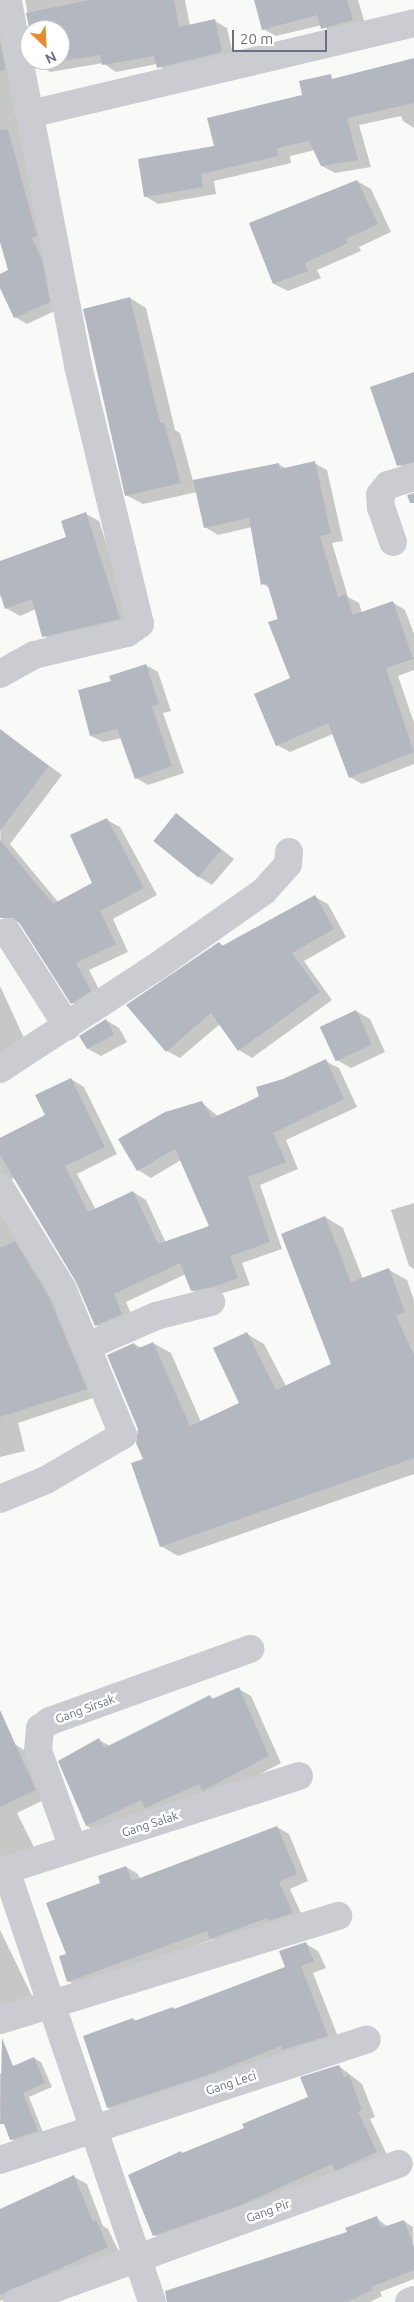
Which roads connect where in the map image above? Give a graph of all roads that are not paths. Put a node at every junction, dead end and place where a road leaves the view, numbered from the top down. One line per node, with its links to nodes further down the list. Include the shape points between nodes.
1 (8, 0): 3 (street)
2 (414, 23): 3 (street)
3 (30, 114): 6 (street, via 78,366 140,624 127,633 34,654)
4 (414, 477): 5 (street, via 388,485 380,495 381,508)
5 (393, 542)
6 (0, 674)
7 (289, 852): 9 (street, via 288,864 264,891)
8 (7, 932): 9 (street)
9 (67, 1026): 10 (street)
10 (0, 1069)
11 (0, 1187): 13 (street, via 63,1290)
12 (210, 1302): 13 (street, via 156,1316)
13 (88, 1346): 14 (street, via 123,1435 46,1480)
14 (0, 1499)
15 (250, 1649): 17 (street, Gang Sirsak, via 40,1728 38,1751)
16 (299, 1776): 17 (street, Gang Salak)
17 (73, 1848): 18 (street, Gang Salak)
18 (3, 1871): 20 (street)
19 (338, 1916): 20 (street)
20 (50, 2002): 21 (street); 23 (street)
21 (0, 2020)
22 (367, 2039): 23 (street, Gang Leci)
23 (95, 2127): 24 (street, Gang Leci); 26 (street)
24 (0, 2160)
25 (399, 2164): 26 (street, Gang Pir)
26 (137, 2258): 28 (street, Gang Pir); 29 (street)
27 (414, 2300): 30 (street)
28 (18, 2302)
29 (152, 2302)
30 (410, 2302)

